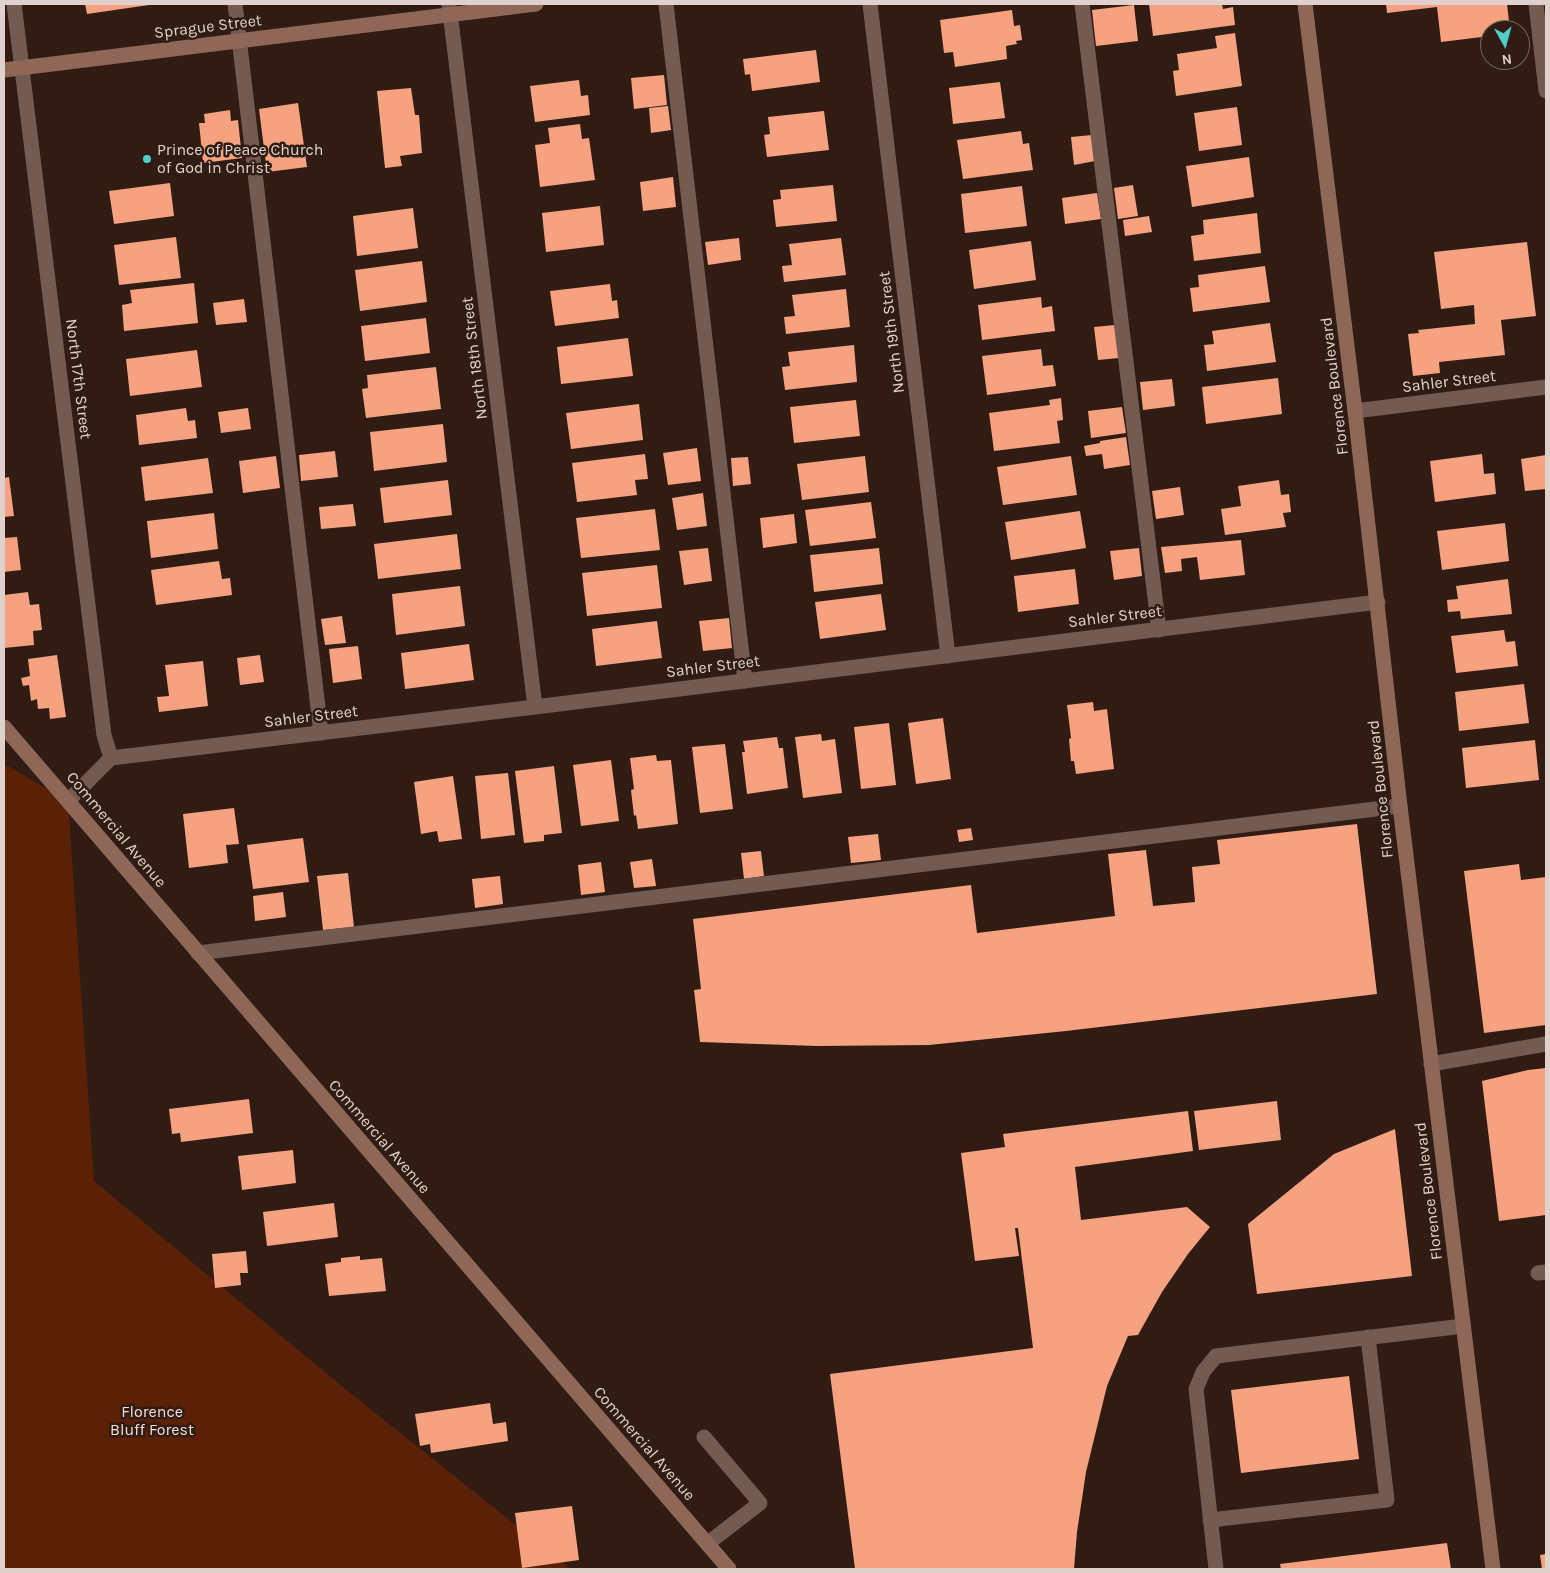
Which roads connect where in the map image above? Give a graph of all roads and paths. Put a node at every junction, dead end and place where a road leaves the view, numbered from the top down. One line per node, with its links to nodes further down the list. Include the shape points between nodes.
1 (14, 4): 11 (street, North 17th Street)
2 (236, 4): 10 (street)
3 (536, 4): 9 (street, Sprague Street)
4 (666, 4): 19 (street)
5 (870, 4): 18 (street, North 19th Street)
6 (1082, 4): 17 (street)
7 (1305, 4): 15 (street, Florence Boulevard)
8 (1536, 4): 13 (street)
9 (450, 9): 10 (street, Sprague Street); 20 (street, North 18th Street)
10 (240, 41): 11 (street, Sprague Street); 22 (street)
11 (22, 68): 12 (street, Sprague Street); 23 (street, North 17th Street, via 104,735)
12 (4, 70)
13 (1546, 91)
14 (1546, 387): 15 (street, Sahler Street)
15 (1355, 411): 16 (street, Florence Boulevard)
16 (1378, 602): 17 (street, Sahler Street); 25 (street, Florence Boulevard)
17 (1159, 630): 18 (street, Sahler Street)
18 (948, 656): 19 (street, Sahler Street)
19 (745, 681): 20 (street, Sahler Street)
20 (535, 707): 22 (street, Sahler Street)
21 (4, 727): 24 (street, Commercial Avenue)
22 (321, 733): 23 (street, Sahler Street)
23 (112, 758): 24 (street)
24 (68, 801): 26 (street, Commercial Avenue)
25 (1400, 806): 26 (street); 28 (street, Florence Boulevard)
26 (198, 954): 33 (street, Commercial Avenue)
27 (1546, 1044): 28 (street)
28 (1431, 1064): 29 (street, Florence Boulevard)
29 (1463, 1326): 30 (street); 36 (street, Florence Boulevard)
30 (1368, 1337): 32 (street, via 1216,1356 1203,1372 1196,1389); 32 (street, via 1387,1500)
31 (704, 1437): 33 (street, via 760,1503)
32 (1210, 1520): 35 (street)
33 (707, 1544): 34 (street, Commercial Avenue)
34 (729, 1569)
35 (1216, 1569)
36 (1493, 1569)

